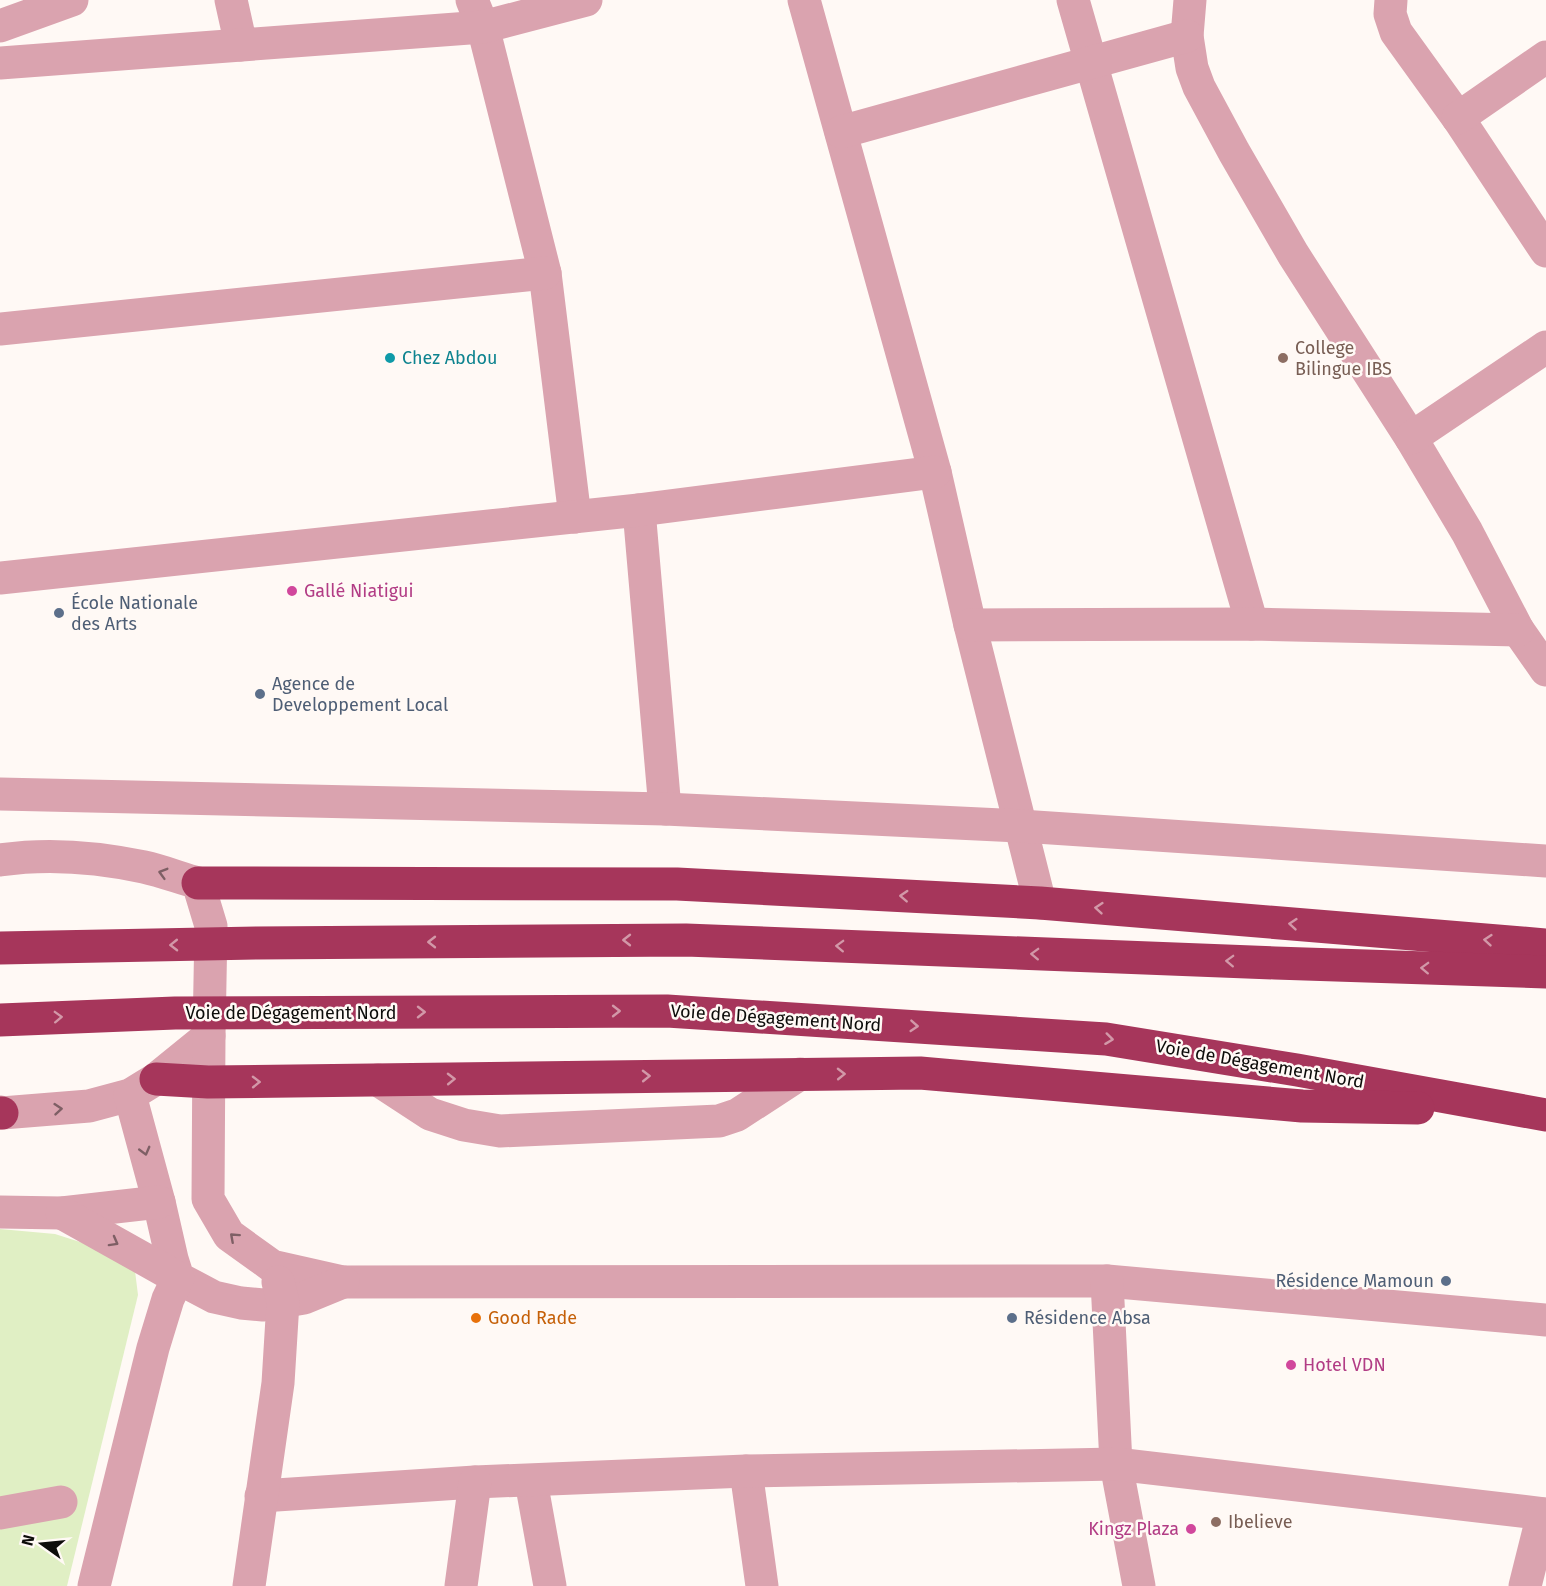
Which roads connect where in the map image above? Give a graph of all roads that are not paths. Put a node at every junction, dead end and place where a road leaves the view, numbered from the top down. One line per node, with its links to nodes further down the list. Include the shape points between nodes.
1 (72, 0): 9 (street)
2 (231, 0): 11 (street)
3 (586, 0): 8 (street)
4 (804, 0): 16 (street)
5 (1073, 0): 13 (street)
6 (1190, 0): 10 (street)
7 (1390, 0): 15 (street, via 1396,32)
8 (478, 13): 11 (street); 18 (street)
9 (0, 26)
10 (1187, 36): 13 (street); 21 (street, via 1199,87 1234,152 1293,254)
11 (241, 45): 14 (street)
12 (1546, 57): 15 (street)
13 (1091, 62): 16 (street); 26 (street)
14 (0, 63)
15 (1458, 118): 17 (street)
16 (841, 132): 22 (street)
17 (1546, 251)
18 (545, 273): 19 (street); 24 (street)
19 (0, 329)
20 (1546, 346): 21 (street)
21 (1411, 438): 28 (street, via 1467,532)
22 (935, 472): 23 (street); 27 (street)
23 (639, 510): 24 (street); 31 (street)
24 (575, 517): 25 (street)
25 (0, 578)
26 (1252, 624): 27 (street); 28 (street)
27 (970, 625): 32 (street)
28 (1518, 630): 29 (street)
29 (1546, 670)
30 (0, 794): 31 (street)
31 (665, 809): 32 (street)
32 (1021, 826): 34 (street); 36 (street)
33 (4, 856): 35 (street, one-way to 33, via 144,867 85,857)
34 (1546, 861)
35 (198, 883): 36 (highway, one-way to 35, via 677,884); 41 (street, via 212,926)
36 (1040, 903): 37 (highway, one-way to 36)
37 (1546, 945)
38 (0, 948): 39 (highway, one-way to 38, via 686,940)
39 (1546, 972)
40 (0, 1020): 47 (highway, Voie de Dégagement Nord, one-way to 47, via 175,1013 667,1011 1106,1039)
41 (209, 1036): 44 (street); 45 (street)
42 (800, 1074): 43 (highway, one-way to 42); 43 (street, via 737,1115 719,1121 500,1131 430,1114); 47 (highway, one-way to 47, via 920,1073 1302,1106)
43 (378, 1080): 44 (highway, one-way to 43)
44 (208, 1082): 45 (highway); 51 (street, one-way to 44, via 229,1235 208,1200)
45 (143, 1087): 46 (street, one-way to 45, via 89,1106); 48 (street, one-way to 48)
46 (1, 1113)
47 (1532, 1113)
48 (159, 1202): 50 (street); 52 (street)
49 (0, 1212): 50 (street)
50 (62, 1213): 52 (street, one-way to 52)
51 (273, 1266): 54 (street); 55 (street)
52 (178, 1278): 55 (street, via 214,1297 263,1305); 65 (street, via 150,1358)
53 (1107, 1281): 54 (street); 56 (street); 57 (street)
54 (343, 1282): 55 (street)
55 (283, 1302): 61 (street, via 278,1383)
56 (1546, 1320)
57 (1116, 1464): 58 (street); 64 (street); 70 (street)
58 (746, 1471): 59 (street); 69 (street)
59 (531, 1481): 60 (street); 68 (street)
60 (475, 1482): 61 (street); 67 (street)
61 (261, 1496): 66 (street)
62 (61, 1502): 63 (street)
63 (0, 1513)
64 (1544, 1514): 71 (street)
65 (94, 1586)
66 (249, 1586)
67 (461, 1586)
68 (550, 1586)
69 (762, 1586)
70 (1139, 1586)
71 (1525, 1586)

